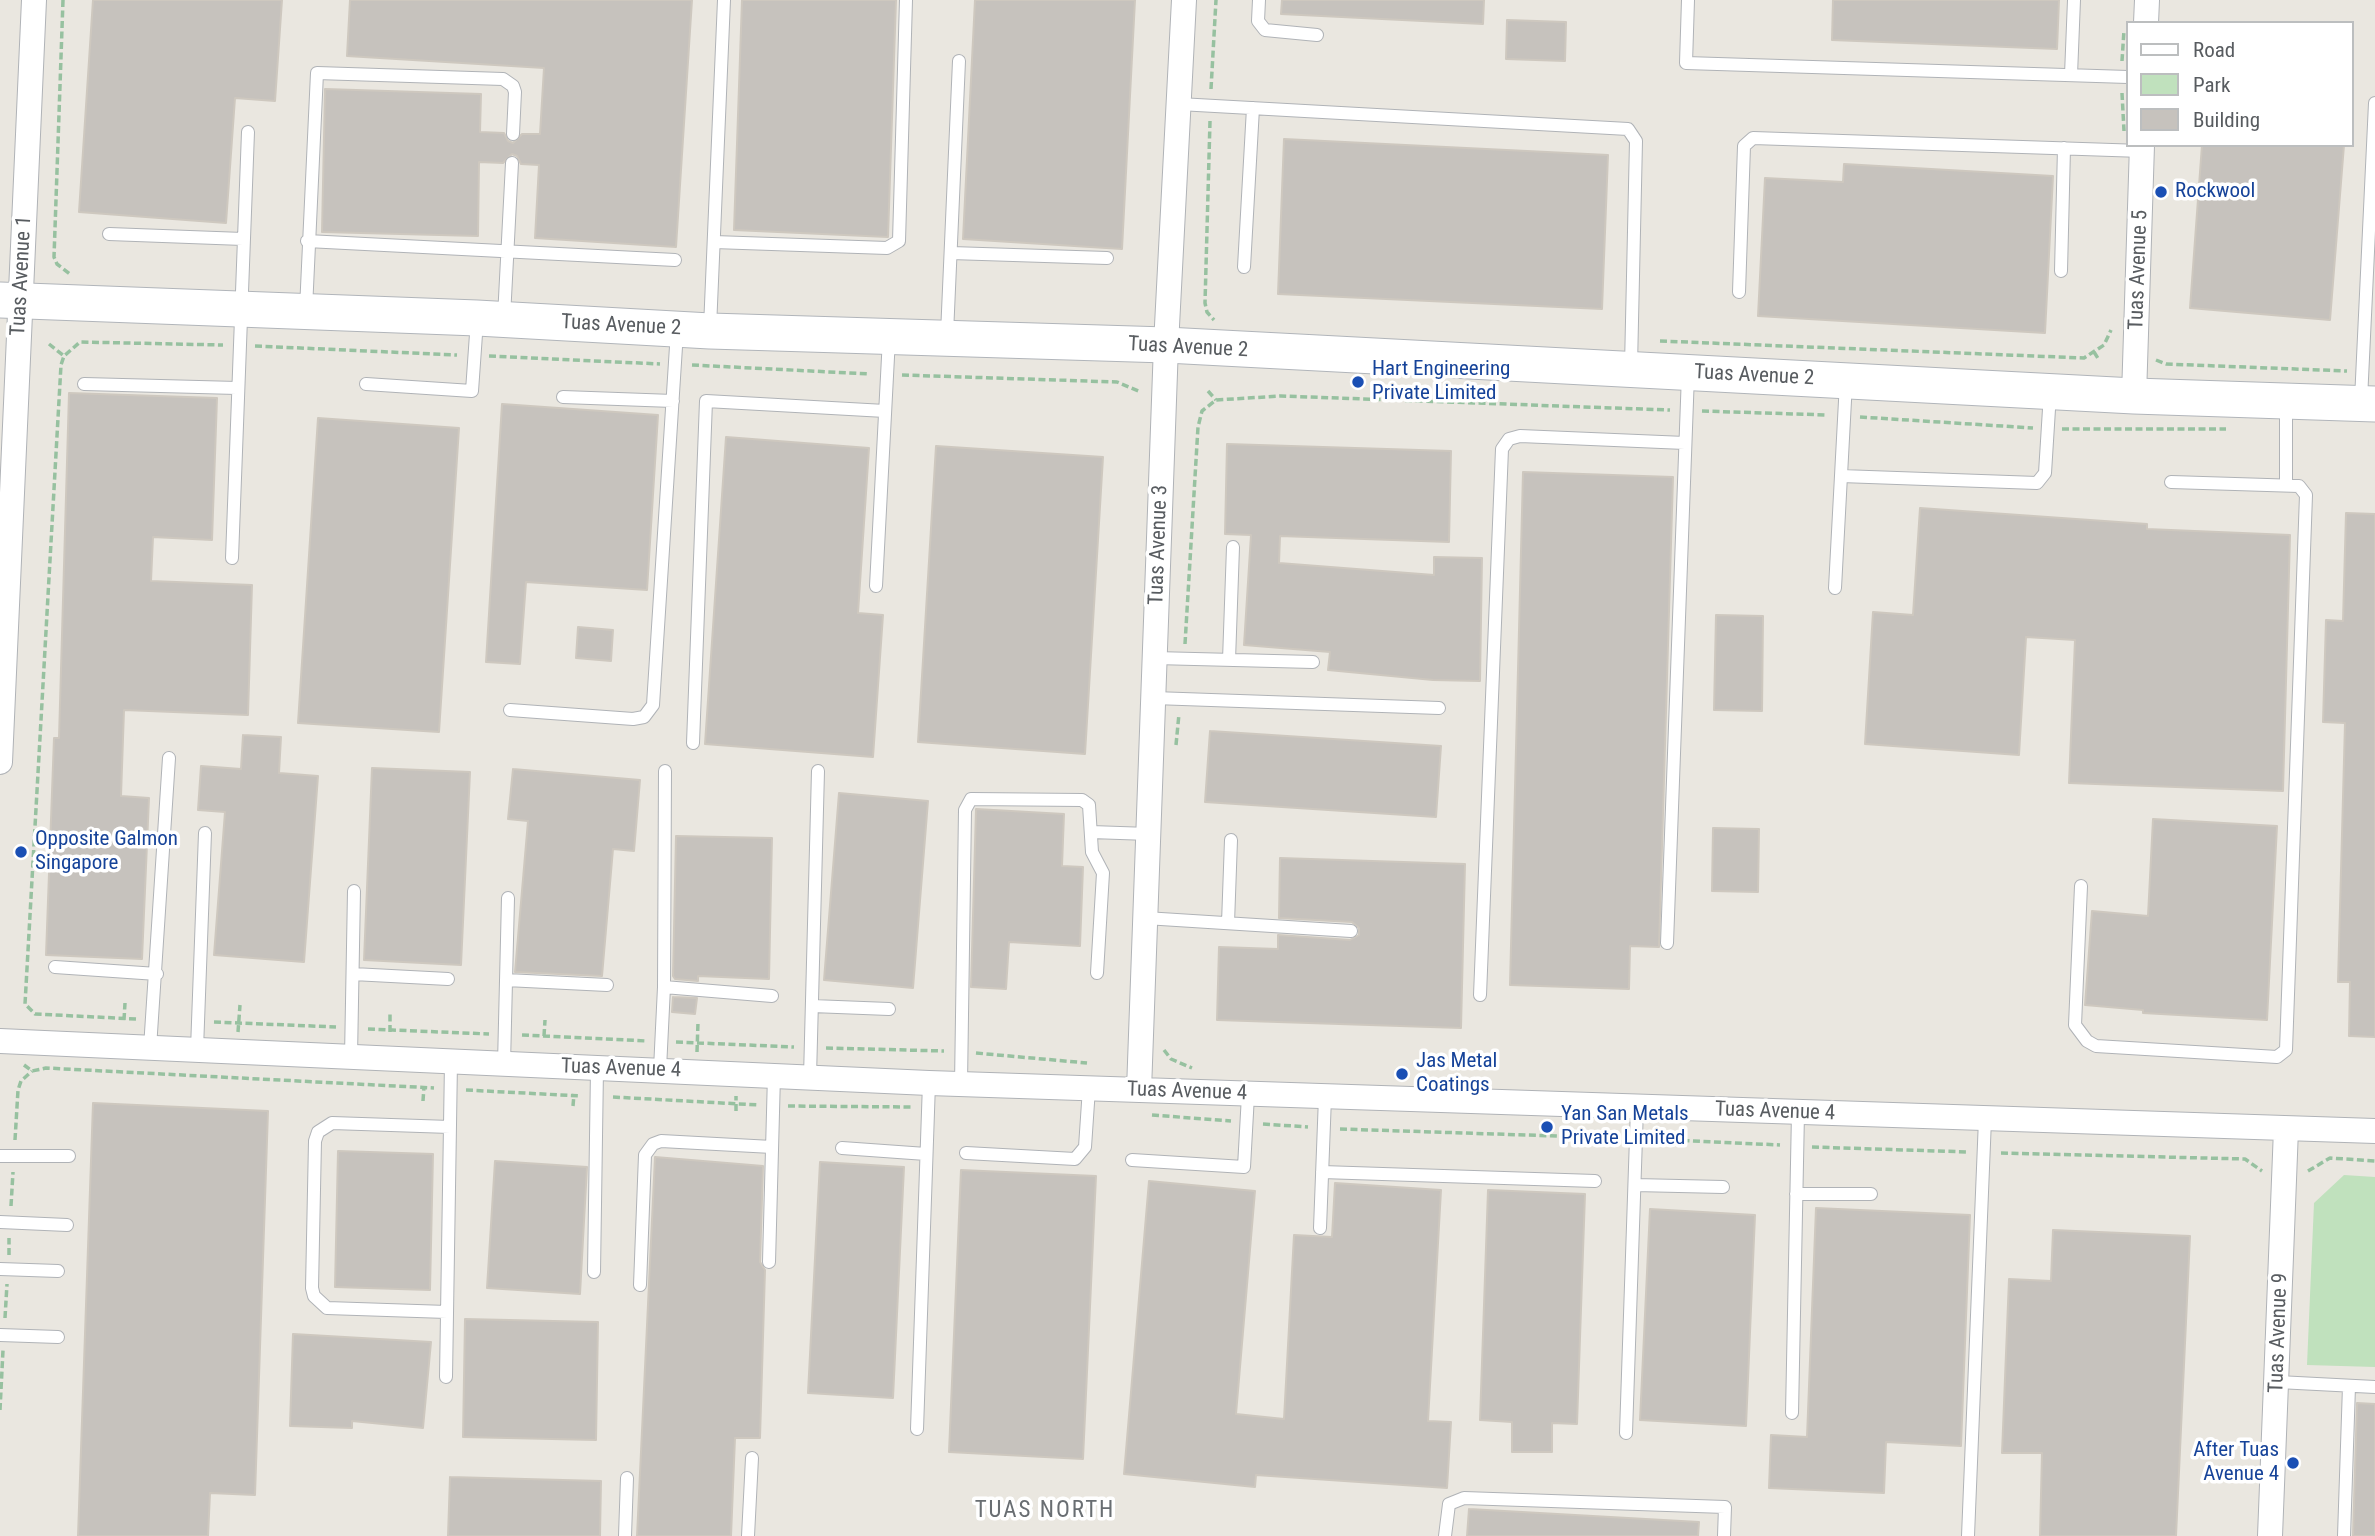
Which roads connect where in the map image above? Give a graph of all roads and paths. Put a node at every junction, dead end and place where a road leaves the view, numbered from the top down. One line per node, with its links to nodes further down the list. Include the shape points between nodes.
1 (34, 0): 37 (street, Tuas Avenue 1)
2 (724, 0): 27 (lane)
3 (906, 0): 27 (lane, via 899,241 887,248)
4 (1184, 0): 16 (street, Tuas Avenue 3)
5 (1216, 0): 17 (path)
6 (1259, 0): 11 (lane, via 1258,21 1265,30)
7 (1688, 0): 13 (lane, via 1686,63)
8 (2074, 0): 13 (lane)
9 (2147, 0): 10 (street)
10 (2136, 21)
11 (1317, 35)
12 (959, 61): 29 (lane)
13 (2071, 75): 14 (lane)
14 (2125, 77)
15 (2375, 103): 64 (lane)
16 (1179, 104): 17 (lane); 47 (street, Tuas Avenue 3)
17 (1210, 106): 18 (lane); 42 (path, via 1205,303)
18 (1253, 108): 34 (lane); 50 (lane, via 1628,129 1636,141)
19 (248, 132): 25 (lane)
20 (513, 134): 26 (lane, via 515,92 503,79 317,73)
21 (2064, 148): 22 (lane); 35 (lane); 36 (lane, via 1754,138 1744,146)
22 (2136, 149): 66 (street, Tuas Avenue 5)
23 (512, 163): 28 (lane)
24 (109, 234): 25 (lane)
25 (243, 239): 38 (lane)
26 (307, 241): 28 (lane); 39 (lane)
27 (714, 242): 43 (lane)
28 (507, 251): 31 (lane); 40 (lane)
29 (951, 253): 30 (lane); 45 (lane)
30 (1107, 258)
31 (675, 260)
32 (57, 264): 33 (path)
33 (52, 267)
34 (1244, 267)
35 (2061, 271)
36 (1740, 292)
37 (10, 301): 38 (street, Tuas Avenue 2); 95 (street, Tuas Avenue 1)
38 (240, 311): 39 (street, Tuas Avenue 2); 48 (lane)
39 (306, 313): 40 (street, Tuas Avenue 2)
40 (490, 319): 43 (street, Tuas Avenue 2); 53 (lane)
41 (2112, 320): 49 (path, via 2111,333)
42 (1219, 324)
43 (694, 330): 44 (street, Tuas Avenue 2); 55 (lane)
44 (889, 337): 45 (street, Tuas Avenue 2); 57 (lane)
45 (947, 338): 47 (street, Tuas Avenue 2)
46 (49, 344): 52 (path)
47 (1166, 345): 50 (street, Tuas Avenue 2); 84 (street, Tuas Avenue 3)
48 (239, 346): 52 (path, via 80,342); 53 (path); 61 (lane)
49 (2094, 352): 50 (path, via 2084,359); 54 (path)
50 (1632, 355): 56 (street, Tuas Avenue 2)
51 (2155, 355): 64 (path, via 2166,364)
52 (64, 356): 121 (path, via 50,519 25,1004)
53 (475, 356): 55 (path); 60 (lane, via 472,391)
54 (2099, 360)
55 (675, 365): 57 (path); 69 (lane)
56 (1688, 373): 58 (street, Tuas Avenue 2); 72 (lane)
57 (887, 375): 65 (path, via 1117,383); 71 (lane)
58 (1846, 381): 63 (street, Tuas Avenue 2); 73 (lane)
59 (84, 384): 61 (lane)
60 (366, 384)
61 (237, 388): 81 (lane)
62 (1208, 391): 68 (path)
63 (2050, 391): 66 (street, Tuas Avenue 2); 74 (lane)
64 (2366, 393): 70 (street, Tuas Avenue 2)
65 (1145, 395)
66 (2134, 396): 70 (street, Tuas Avenue 2)
67 (563, 397): 69 (lane)
68 (1216, 400): 72 (path, via 1282,396); 85 (path, via 1202,411 1198,427)
69 (673, 401): 91 (lane, via 653,705 644,717 633,719)
70 (2286, 401): 79 (lane)
71 (885, 411): 82 (lane); 92 (lane, via 706,401)
72 (1686, 411): 73 (path); 76 (lane)
73 (1844, 416): 74 (path); 77 (lane)
74 (2048, 429): 75 (path); 77 (lane, via 2045,473 2042,480 2031,484)
75 (2232, 429)
76 (1685, 443): 108 (lane); 117 (lane, via 1520,436 1508,439 1502,449)
77 (1841, 477): 83 (lane)
78 (2171, 482): 79 (lane)
79 (2286, 485): 102 (lane, via 2299,486 2307,500 2286,1050 2277,1057 2096,1046 2087,1041 2075,1025)
80 (1233, 547): 86 (lane)
81 (232, 558)
82 (876, 586)
83 (1835, 588)
84 (1155, 657): 85 (lane); 88 (street, Tuas Avenue 3)
85 (1184, 660): 86 (lane)
86 (1229, 660): 87 (lane)
87 (1314, 662)
88 (1154, 698): 89 (lane); 100 (street, Tuas Avenue 3)
89 (1180, 699): 90 (lane); 93 (path)
90 (1439, 708)
91 (510, 709)
92 (693, 743)
93 (1176, 754)
94 (169, 758): 111 (lane)
95 (0, 762)
96 (665, 771): 116 (lane)
97 (818, 771): 119 (lane)
98 (1091, 832): 100 (lane); 110 (lane, via 1092,852 1103,873); 134 (lane, via 1091,809 1082,800 979,797 967,803)
99 (205, 833): 123 (lane)
100 (1149, 834): 105 (street, Tuas Avenue 3)
101 (1231, 840): 106 (lane)
102 (2081, 886)
103 (354, 891): 112 (lane)
104 (508, 898): 114 (lane)
105 (1146, 918): 106 (lane); 152 (street, Tuas Avenue 3)
106 (1228, 923): 107 (lane)
107 (1351, 931)
108 (1667, 943)
109 (55, 967): 111 (lane)
110 (1097, 972)
111 (157, 974): 122 (lane)
112 (353, 974): 113 (lane); 125 (lane)
113 (449, 979)
114 (506, 980): 115 (lane); 126 (lane)
115 (607, 985)
116 (664, 987): 118 (lane); 127 (lane)
117 (1480, 995)
118 (772, 996)
119 (811, 1006): 120 (lane); 131 (lane)
120 (889, 1009)
121 (29, 1010): 122 (path, via 35,1014); 128 (path)
122 (153, 1020): 130 (lane)
123 (198, 1022): 125 (path); 132 (lane)
124 (698, 1022): 129 (path)
125 (352, 1028): 126 (path); 135 (lane)
126 (505, 1035): 127 (path); 137 (lane)
127 (660, 1041): 129 (path); 140 (lane)
128 (11, 1042): 130 (street, Tuas Avenue 4); 148 (path, via 32,1071 46,1068)
129 (697, 1043): 131 (path); 141 (path)
130 (150, 1048): 132 (street, Tuas Avenue 4)
131 (810, 1048): 134 (path); 144 (lane)
132 (197, 1049): 135 (street, Tuas Avenue 4)
133 (1164, 1049): 142 (path, via 1171,1059)
134 (961, 1052): 138 (path); 146 (lane)
135 (351, 1057): 136 (street, Tuas Avenue 4)
136 (452, 1062): 137 (street, Tuas Avenue 4); 148 (lane)
137 (504, 1064): 139 (street, Tuas Avenue 4)
138 (1093, 1064)
139 (597, 1069): 140 (street, Tuas Avenue 4); 150 (lane)
140 (660, 1069): 141 (street, Tuas Avenue 4)
141 (697, 1072): 143 (street, Tuas Avenue 4)
142 (1200, 1072)
143 (774, 1075): 144 (street, Tuas Avenue 4); 153 (lane)
144 (810, 1077): 145 (street, Tuas Avenue 4)
145 (929, 1083): 146 (street, Tuas Avenue 4); 154 (lane)
146 (961, 1084): 147 (street, Tuas Avenue 4)
147 (1089, 1088): 152 (street, Tuas Avenue 4); 168 (lane, via 1086,1147 1075,1159)
148 (451, 1089): 150 (path); 159 (lane)
149 (1248, 1095): 151 (street, Tuas Avenue 4); 152 (street, Tuas Avenue 4); 158 (lane)
150 (597, 1097): 153 (path); 188 (lane)
151 (1325, 1097): 155 (street, Tuas Avenue 4); 160 (lane)
152 (1140, 1102): 158 (path)
153 (773, 1105): 154 (path); 165 (lane)
154 (928, 1107): 169 (lane)
155 (1637, 1108): 156 (street, Tuas Avenue 4); 163 (lane)
156 (1798, 1113): 157 (street, Tuas Avenue 4); 164 (lane)
157 (1985, 1119): 161 (street, Tuas Avenue 4); 167 (lane)
158 (1246, 1122): 160 (path); 172 (lane, via 1244,1167)
159 (450, 1127): 190 (lane); 190 (lane, via 332,1124 318,1132 312,1274 314,1296 327,1308)
160 (1324, 1129): 163 (path); 175 (lane)
161 (2286, 1129): 162 (street, Tuas Avenue 4); 194 (street, Tuas Avenue 9)
162 (2375, 1131)
163 (1637, 1139): 164 (path); 178 (lane)
164 (1797, 1146): 167 (path); 180 (lane)
165 (772, 1147): 185 (lane); 189 (lane, via 653,1144 645,1156)
166 (842, 1148): 169 (lane)
167 (1984, 1152): 174 (path, via 2245,1159); 206 (lane)
168 (966, 1153)
169 (926, 1154): 198 (lane)
170 (0, 1156): 171 (lane)
171 (69, 1156)
172 (1132, 1160)
173 (2375, 1161): 176 (path, via 2330,1158)
174 (2260, 1168)
175 (1322, 1172): 177 (lane); 184 (lane)
176 (2305, 1176)
177 (1595, 1181)
178 (1635, 1185): 179 (lane); 199 (lane)
179 (1723, 1187)
180 (1796, 1194): 181 (lane); 197 (lane)
181 (1871, 1194)
182 (0, 1222): 183 (lane)
183 (66, 1225)
184 (1320, 1228)
185 (769, 1262)
186 (0, 1269): 187 (lane)
187 (58, 1271)
188 (594, 1272)
189 (640, 1284)
190 (447, 1312): 193 (lane)
191 (0, 1335): 192 (lane)
192 (58, 1337)
193 (446, 1377)
194 (2278, 1382): 195 (lane); 207 (street, Tuas Avenue 9)
195 (2349, 1386): 196 (lane); 208 (lane)
196 (2375, 1387)
197 (1792, 1413)
198 (917, 1429)
199 (1626, 1433)
200 (752, 1458): 203 (lane)
201 (627, 1478): 202 (lane)
202 (625, 1536)
203 (748, 1536)
204 (1445, 1536): 205 (lane, via 1450,1504 1464,1498 1725,1507)
205 (1724, 1536)
206 (1968, 1536)
207 (2270, 1536)
208 (2344, 1536)

